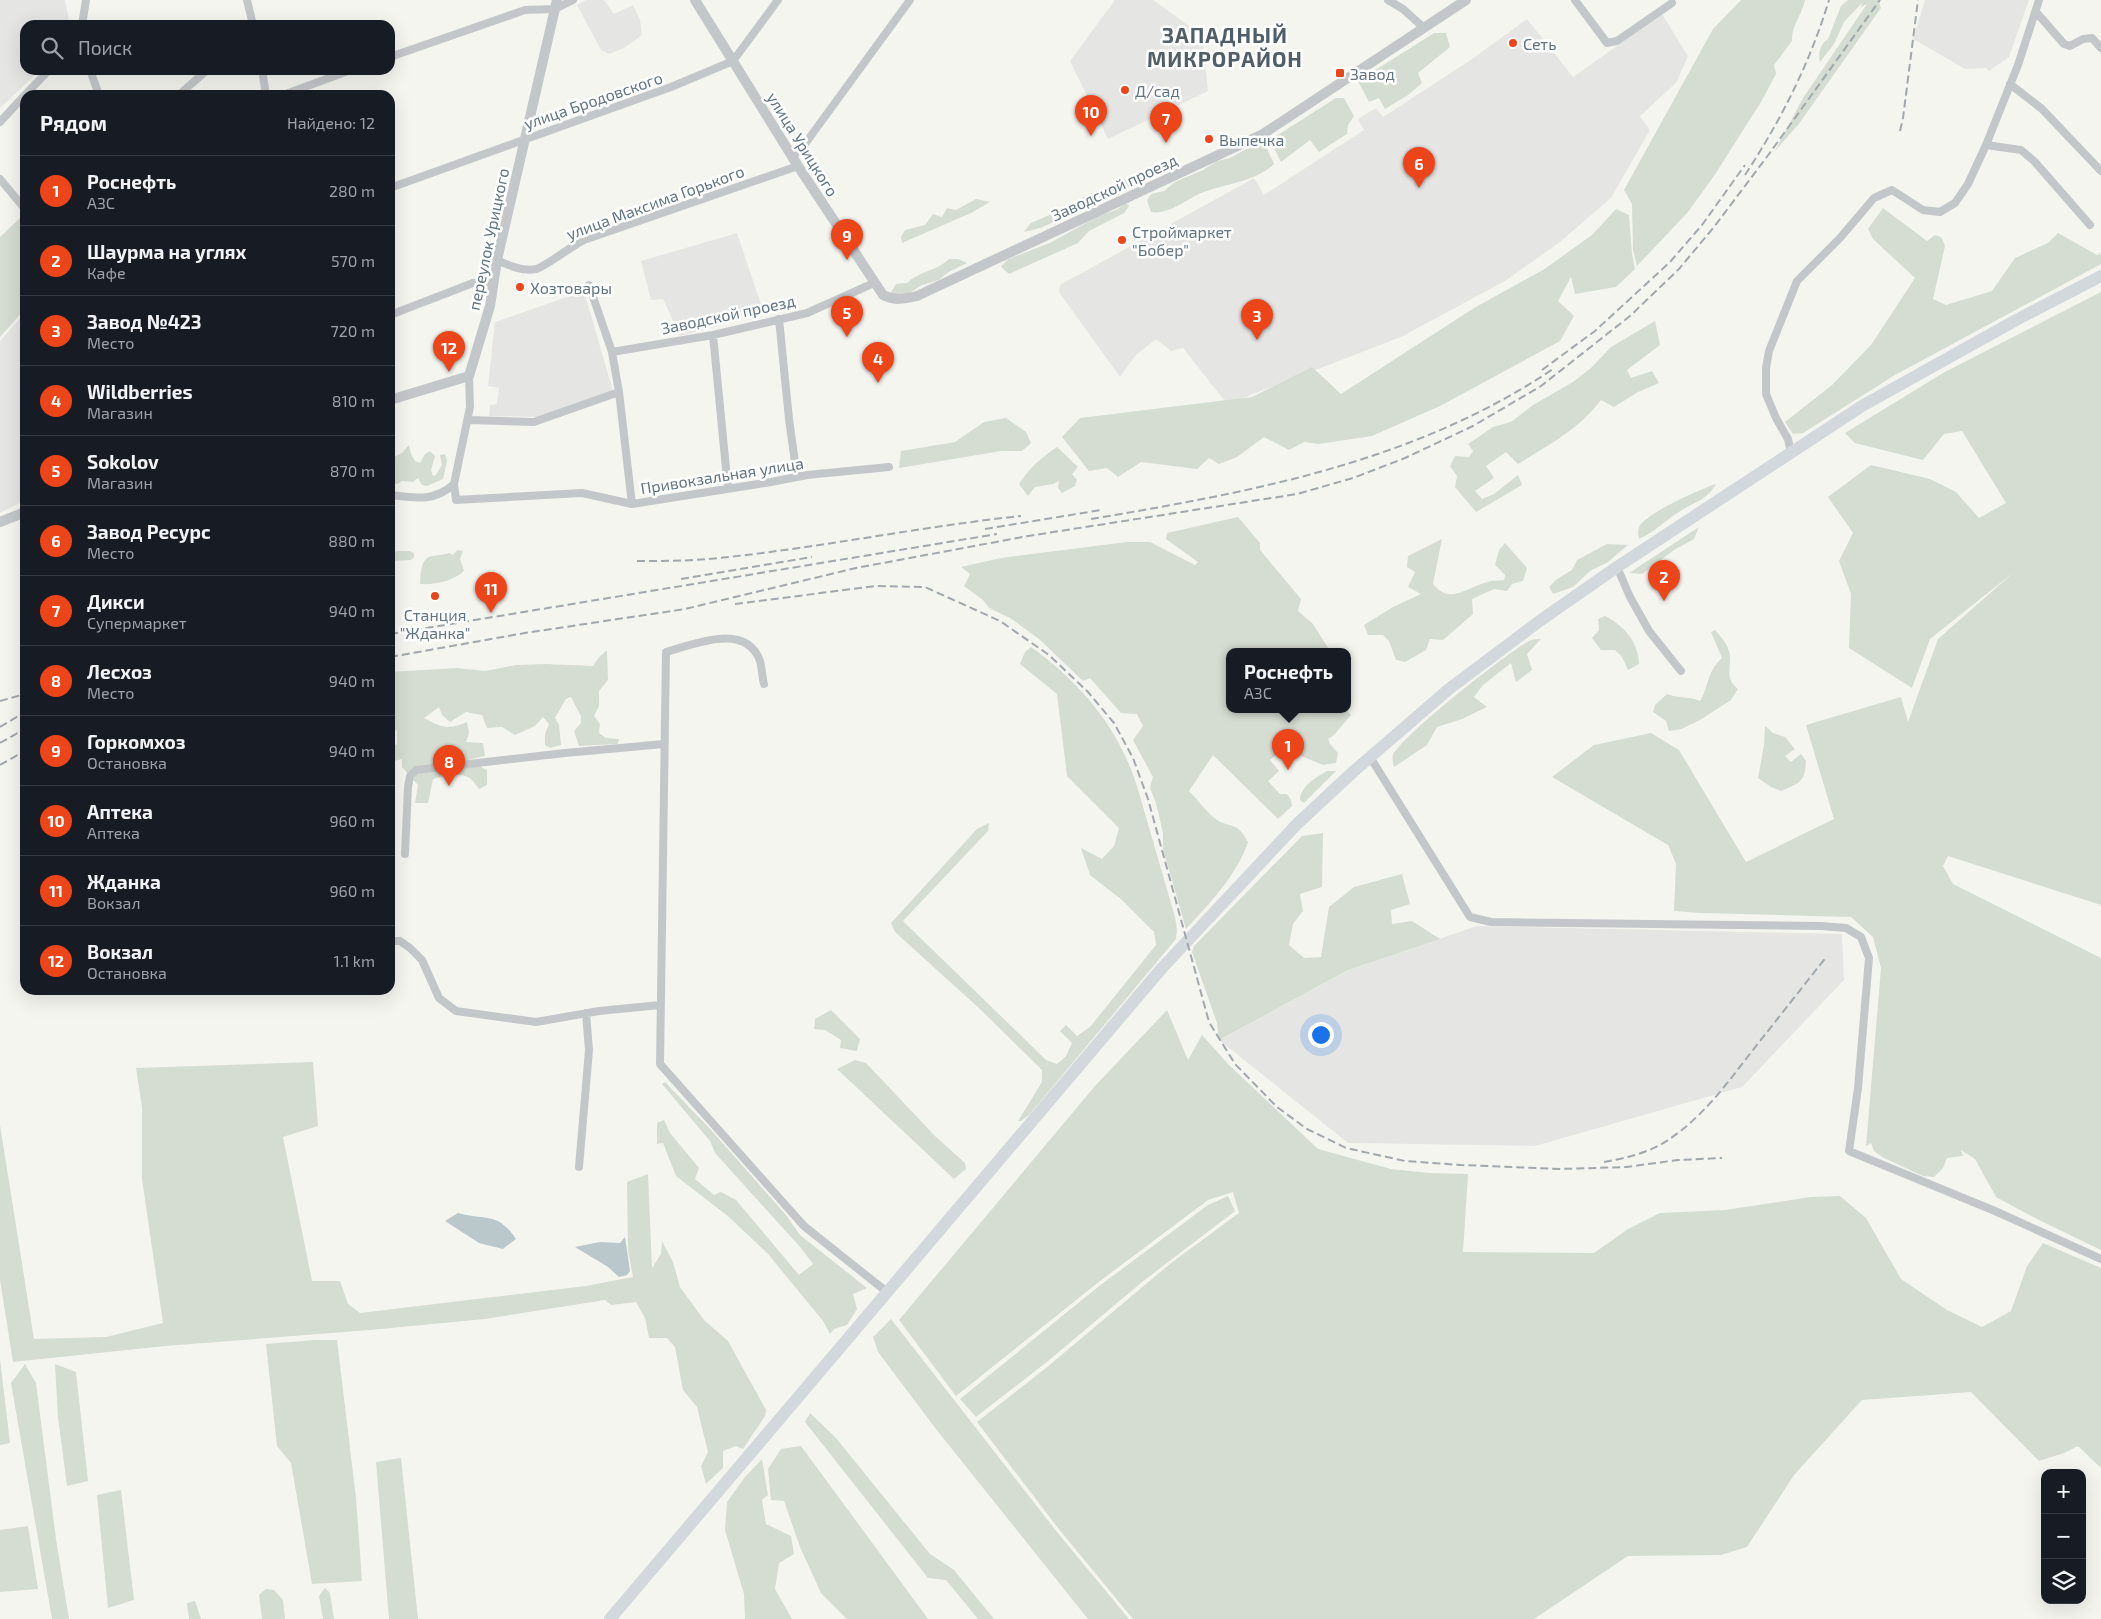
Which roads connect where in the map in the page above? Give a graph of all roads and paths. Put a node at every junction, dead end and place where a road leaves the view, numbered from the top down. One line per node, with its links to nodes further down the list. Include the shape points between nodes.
1 (86, 0): 14 (street)
2 (247, 0): 15 (street)
3 (573, 0): 12 (street)
4 (695, 0): 19 (street, улица Урицкого)
5 (778, 0): 19 (street)
6 (910, 0): 35 (street, улица Максима Горького)
7 (1388, 0): 16 (street)
8 (1466, 0): 16 (street, Заводской проезд)
9 (1575, 0): 11 (street, via 1606,43 1617,41)
10 (2039, 0): 13 (street)
11 (1672, 2)
12 (556, 5): 18 (street, via 525,10); 33 (street, переулок Урицкого)
13 (2036, 12): 17 (street, via 2064,44 2070,46 2092,38); 25 (street)
14 (83, 20)
15 (252, 20)
16 (1424, 28): 46 (street, Заводской проезд, via 1263,134 917,296)
17 (2101, 48)
18 (395, 55)
19 (734, 61): 33 (street, улица Бродовского); 35 (street, улица Урицкого)
20 (44, 75): 26 (street)
21 (92, 75): 27 (street)
22 (201, 75): 28 (street)
23 (263, 75): 29 (street)
24 (338, 75): 30 (street)
25 (2010, 84): 34 (street); 36 (street, via 2042,109)
26 (30, 90)
27 (97, 90)
28 (185, 90)
29 (265, 90)
30 (296, 90)
31 (20, 100): 32 (street)
32 (0, 122)
33 (525, 139): 38 (street, улица Бродовского); 41 (street, переулок Урицкого)
34 (1986, 145): 40 (street, via 2021,150); 55 (street, via 1968,184 1955,203 1940,212 1923,210 1892,190 1874,198 1797,281 1769,351 1766,368 1766,394 1788,439)
35 (795, 161): 41 (street, улица Максима Горького, via 584,240 536,269 515,268); 44 (street, улица Урицкого)
36 (2101, 171)
37 (0, 178): 39 (street)
38 (395, 186)
39 (20, 203)
40 (2090, 225)
41 (497, 260): 43 (street, переулок Урицкого)
42 (2101, 276): 55 (main road, via 1919,373)
43 (494, 282): 47 (street, via 473,283); 51 (street, переулок Урицкого)
44 (874, 283): 46 (street, улица Урицкого, via 883,296); 48 (street, Заводской проезд, via 807,313)
45 (589, 285): 50 (street)
46 (891, 299)
47 (395, 313)
48 (779, 319): 49 (street, Заводской проезд); 57 (street)
49 (713, 335): 50 (street, Заводской проезд); 59 (street)
50 (612, 352): 52 (street)
51 (469, 376): 53 (street); 54 (street, переулок Урицкого)
52 (619, 392): 54 (street, via 534,422); 61 (street)
53 (395, 398)
54 (469, 420): 58 (street, переулок Урицкого)
55 (1791, 453): 64 (main road)
56 (889, 467): 57 (street, Привокзальная улица)
57 (797, 477): 59 (street, Привокзальная улица)
58 (454, 484): 60 (street, via 436,496 417,499); 61 (street, Привокзальная улица, via 456,500 582,493)
59 (728, 489): 61 (street, Привокзальная улица)
60 (395, 495)
61 (632, 504)
62 (20, 514): 63 (street)
63 (0, 522)
64 (1618, 567): 65 (street, via 1649,631); 68 (main road, via 1449,689)
65 (1681, 671)
66 (764, 684): 67 (street, via 760,661 752,648 740,640 732,638 666,652)
67 (664, 744): 69 (street, via 416,770 410,776 408,787); 71 (street)
68 (1370, 757): 74 (street, via 1470,918 1490,922 1821,926 1846,928 1861,937 1869,958 1849,1151); 75 (main road, via 1297,824 1162,968)
69 (405, 854)
70 (395, 941): 72 (street, via 410,948 422,960 439,998 456,1011 536,1022)
71 (660, 1005): 72 (street); 75 (street, via 660,1064 804,1226)
72 (586, 1013): 73 (street, via 589,1060)
73 (579, 1167)
74 (2101, 1259)
75 (887, 1292): 76 (main road)
76 (610, 1619)

